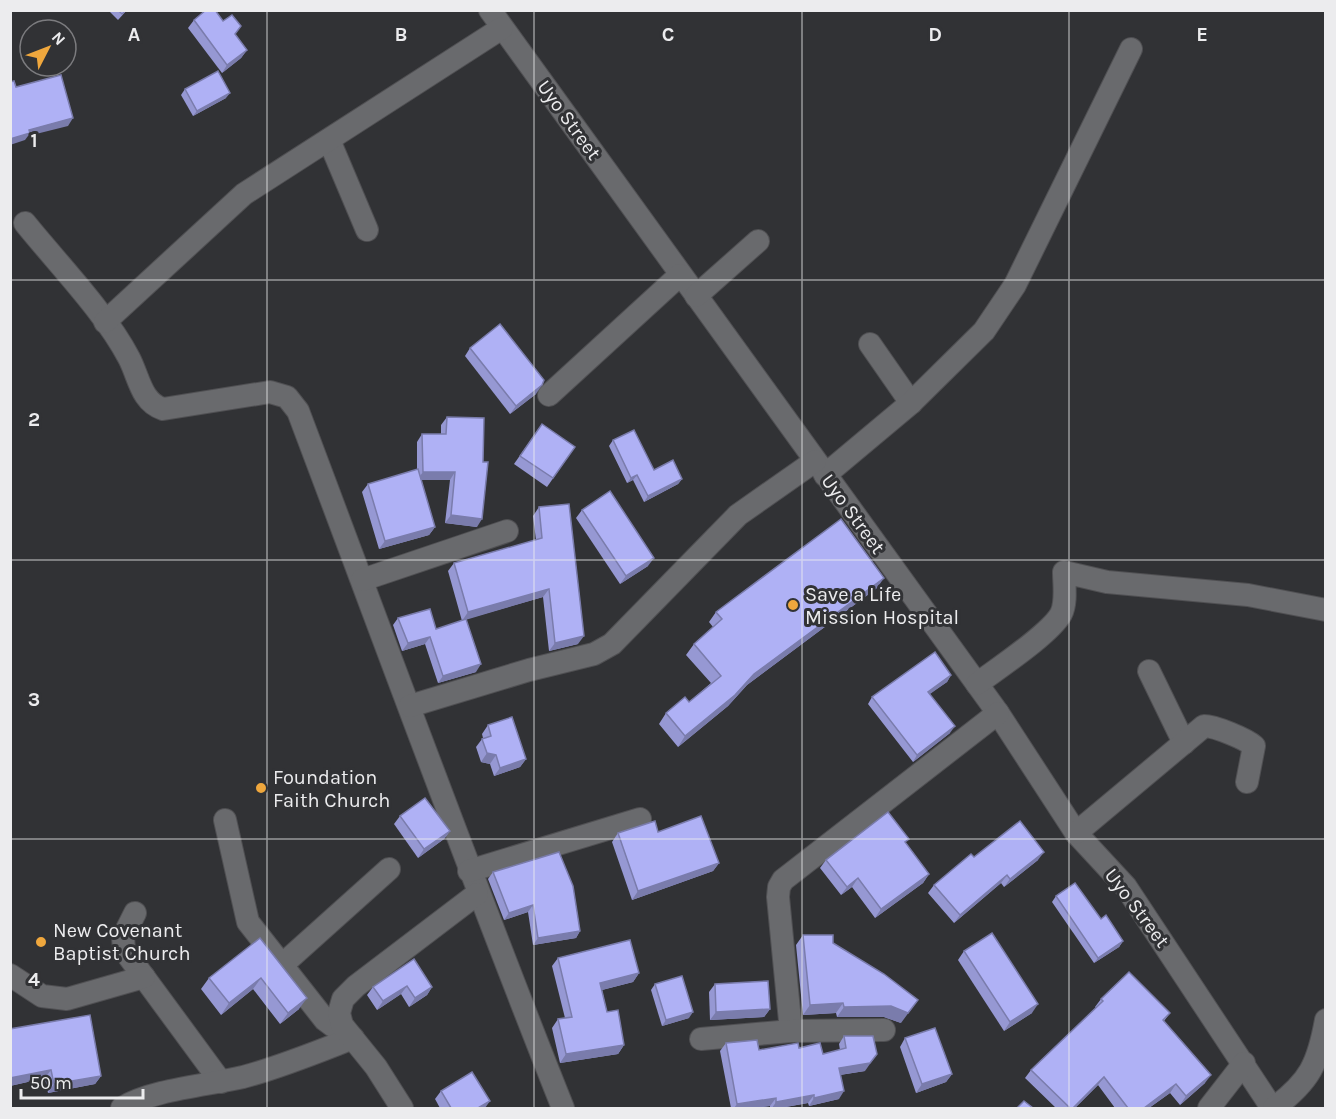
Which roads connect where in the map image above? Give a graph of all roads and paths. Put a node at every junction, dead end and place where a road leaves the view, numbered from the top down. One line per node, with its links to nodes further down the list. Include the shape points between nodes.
1 (496, 19): 3 (street); 7 (street, Uyo Street)
2 (1131, 49): 12 (street, via 1006,299 984,331)
3 (329, 141): 5 (street); 9 (street, via 244,194)
4 (25, 223): 9 (street)
5 (368, 230)
6 (758, 241): 8 (street)
7 (680, 275): 8 (street, Uyo Street); 11 (street)
8 (696, 296): 13 (street, Uyo Street)
9 (105, 322): 15 (street, via 153,406 163,410 270,392 287,397 297,411)
10 (870, 344): 12 (street)
11 (549, 395)
12 (911, 403): 13 (street)
13 (820, 468): 18 (street, Uyo Street); 19 (street, via 738,515 612,644 594,654)
14 (507, 531): 15 (street)
15 (362, 580): 19 (street)
16 (1326, 610): 18 (street, via 1248,595 1107,582 1064,572 1061,614)
17 (1149, 671): 21 (street)
18 (977, 684): 20 (street, Uyo Street)
19 (410, 706): 27 (street)
20 (998, 712): 25 (street, Uyo Street); 36 (street, via 783,880 778,897)
21 (1184, 743): 22 (street, via 1204,726 1214,726 1246,740 1254,747); 25 (street)
22 (1247, 782)
23 (640, 819): 27 (street)
24 (225, 820): 30 (street, via 248,922)
25 (1076, 833): 38 (street, Uyo Street, via 1126,887)
26 (389, 869): 30 (street)
27 (469, 871): 28 (street)
28 (477, 894): 35 (street, via 343,999 339,1013); 42 (street)
29 (135, 913): 32 (street, via 122,943)
30 (282, 965): 35 (street, via 325,1020)
31 (10, 975): 32 (street, via 42,996 67,999)
32 (144, 977): 39 (street)
33 (1326, 1020): 44 (street, via 1311,1072 1297,1091)
34 (884, 1030): 36 (street)
35 (348, 1031): 39 (street, via 290,1063); 41 (street)
36 (791, 1031): 37 (street)
37 (701, 1039)
38 (1244, 1063): 43 (street); 44 (street, Uyo Street)
39 (221, 1082): 40 (street, via 140,1099)
40 (122, 1108)
41 (402, 1108)
42 (563, 1108)
43 (1209, 1108)
44 (1273, 1108)

